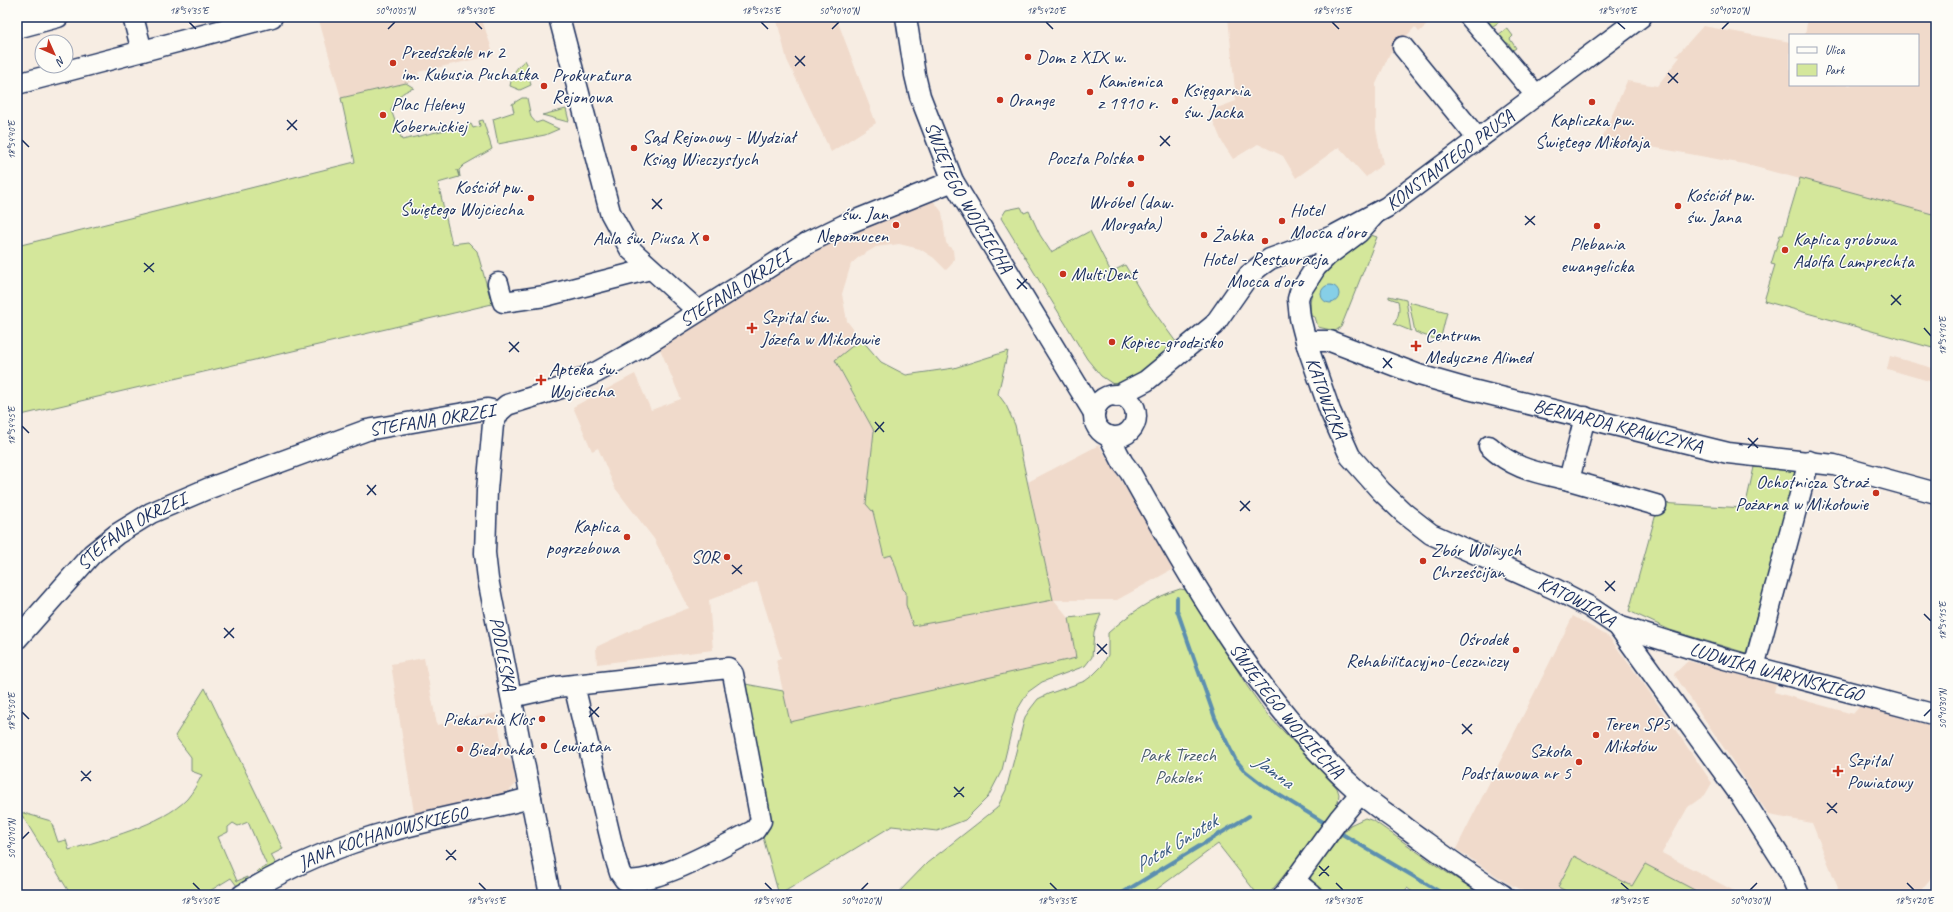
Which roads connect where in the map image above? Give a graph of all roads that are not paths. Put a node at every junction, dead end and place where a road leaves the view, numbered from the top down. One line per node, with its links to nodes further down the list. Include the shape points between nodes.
1 (58, 17): 8 (street)
2 (134, 17): 10 (street)
3 (272, 17): 10 (street)
4 (559, 17): 17 (street, via 610,212 630,249)
5 (906, 17): 14 (street, ŚWIĘTEGO WOJCIECHA, via 920,96)
6 (1470, 17): 12 (street)
7 (1641, 17): 12 (street, KONSTANTEGO PRUSA)
8 (17, 28)
9 (1403, 47): 13 (street)
10 (142, 51): 11 (street)
11 (17, 84)
12 (1536, 95): 13 (street, KONSTANTEGO PRUSA)
13 (1478, 139): 15 (street, KONSTANTEGO PRUSA)
14 (953, 181): 20 (street, STEFANA OKRZEI, via 844,225 807,243); 22 (street, ŚWIĘTEGO WOJCIECHA)
15 (1375, 214): 16 (street, KONSTANTEGO PRUSA, via 1324,240); 19 (street, KATOWICKA, via 1358,233 1327,256 1308,277)
16 (1270, 260): 19 (street, KATOWICKA, via 1288,262 1294,266); 23 (street, KONSTANTEGO PRUSA, via 1249,275 1214,325 1146,382)
17 (650, 269): 18 (street, via 545,296 503,302); 20 (street)
18 (498, 283)
19 (1300, 292): 21 (street, KATOWICKA, via 1298,307)
20 (698, 311): 24 (street, STEFANA OKRZEI, via 597,372 561,388 507,405)
21 (1307, 345): 26 (street, BERNARDA KRAWCZYKA, via 1323,340 1343,345 1419,375); 35 (street, KATOWICKA, via 1330,411 1350,456 1404,514 1431,534 1555,588)
22 (1078, 384): 23 (street, ŚWIĘTEGO WOJCIECHA, via 1098,395); 25 (street, ŚWIĘTEGO WOJCIECHA)
23 (1120, 399): 25 (street, via 1100,402); 27 (street, via 1136,416)
24 (499, 412): 37 (street, STEFANA OKRZEI, via 487,409 367,430 151,513 117,534 92,554); 42 (street, PODLESKA, via 493,424 487,490 486,554 488,579)
25 (1094, 413): 28 (street, via 1099,430)
26 (1584, 417): 30 (street, BERNARDA KRAWCZYKA, via 1728,453); 32 (street)
27 (1129, 432): 28 (street, via 1116,437); 31 (street, ŚWIĘTEGO WOJCIECHA)
28 (1108, 436): 31 (street, ŚWIĘTEGO WOJCIECHA)
29 (1489, 446): 32 (street, via 1519,467)
30 (1809, 461): 33 (street, BERNARDA KRAWCZYKA, via 1834,465); 40 (street)
31 (1130, 472): 44 (street, ŚWIĘTEGO WOJCIECHA, via 1239,653 1304,737)
32 (1569, 480): 34 (street)
33 (1936, 493)
34 (1656, 505)
35 (1618, 626): 36 (street, LUDWIKA WARYŃSKIEGO); 39 (street, KATOWICKA)
36 (1653, 638): 38 (street, LUDWIKA WARYŃSKIEGO); 39 (street, via 1644,645)
37 (17, 639)
38 (1672, 644): 39 (street); 40 (street, LUDWIKA WARYŃSKIEGO)
39 (1646, 662): 51 (street, KATOWICKA, via 1743,799 1789,871)
40 (1754, 667): 43 (street, LUDWIKA WARYŃSKIEGO)
41 (574, 685): 41 (street, via 728,668 733,674 761,821 755,830 684,866 635,882 625,880 615,857); 42 (street)
42 (512, 697): 45 (street, PODLESKA)
43 (1936, 715)
44 (1360, 794): 46 (street); 50 (street, ŚWIĘTEGO WOJCIECHA, via 1449,860)
45 (531, 798): 47 (street, JANA KOCHANOWSKIEGO, via 391,830 296,865); 48 (street, PODLESKA)
46 (1290, 888): 49 (street)
47 (242, 895)
48 (550, 895)
49 (1312, 895)
50 (1503, 895)
51 (1799, 895)

